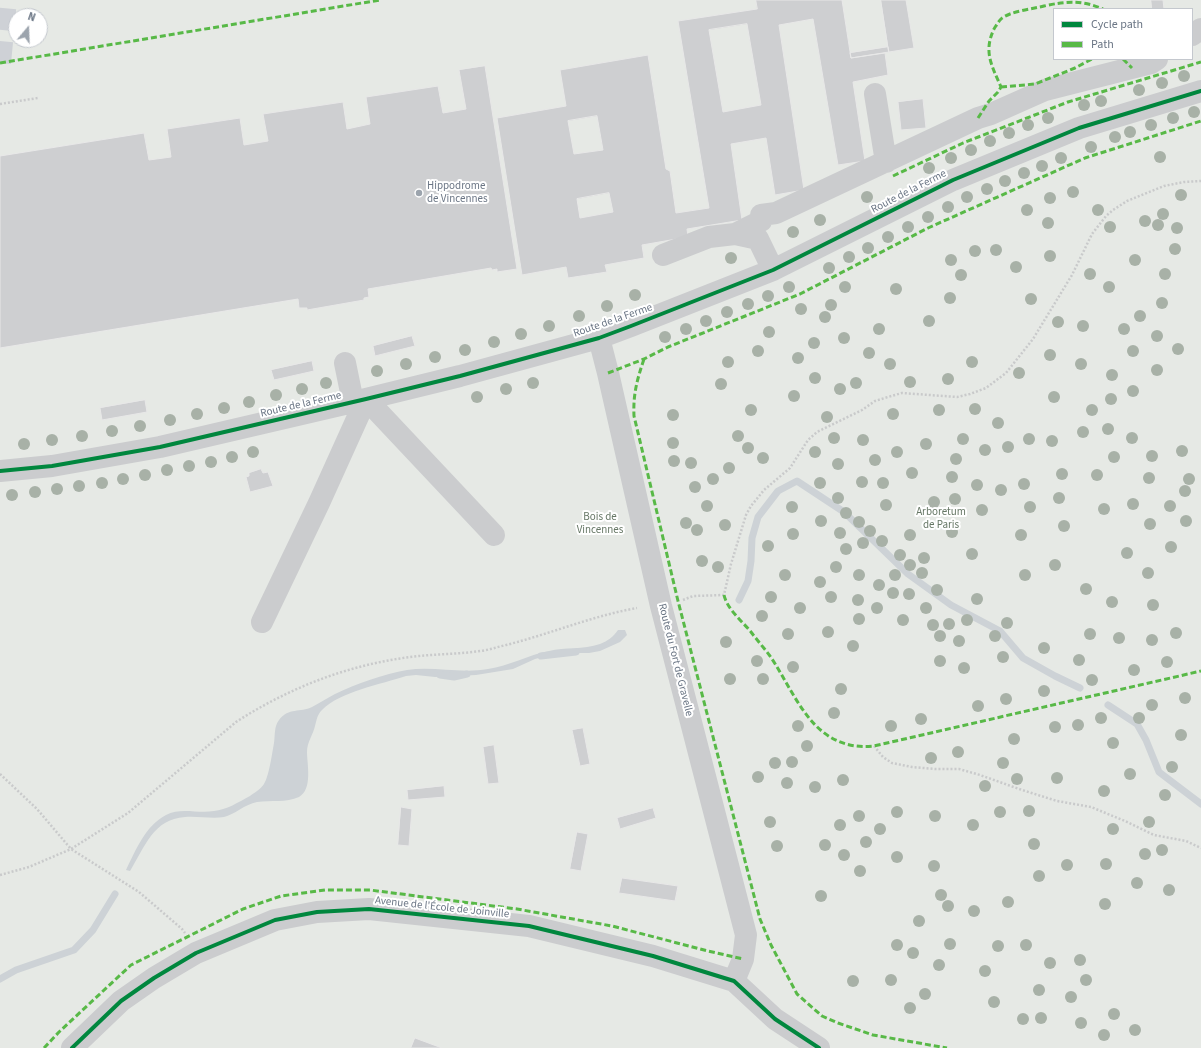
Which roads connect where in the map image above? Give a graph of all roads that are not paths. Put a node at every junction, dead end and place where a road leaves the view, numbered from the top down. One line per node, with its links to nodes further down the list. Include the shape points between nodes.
1 (1156, 60): 4 (street, via 1046,90 978,118)
2 (1201, 91): 7 (street, Route de la Ferme, via 1079,128 953,180)
3 (875, 94): 4 (street)
4 (886, 162): 5 (street, via 776,213 761,215 761,221)
5 (735, 234): 6 (street, via 709,237); 7 (street, via 758,239)
6 (663, 255)
7 (772, 270): 8 (street, Route de la Ferme)
8 (599, 338): 10 (street, Route de la Ferme); 14 (street, Route du Fort de Gravelle, via 661,606 746,935 743,959)
9 (345, 363): 10 (street)
10 (360, 401): 11 (street, Route de la Ferme, via 160,447 52,466); 12 (street); 13 (street, via 319,503)
11 (0, 471)
12 (494, 535)
13 (262, 622)
14 (734, 981): 15 (street, Avenue de l'École de Joinville, via 653,956 528,926 369,909 317,912 275,920 196,953 121,1001); 16 (street, Avenue de l'École de Joinville, via 775,1019)
15 (72, 1048)
16 (819, 1048)

